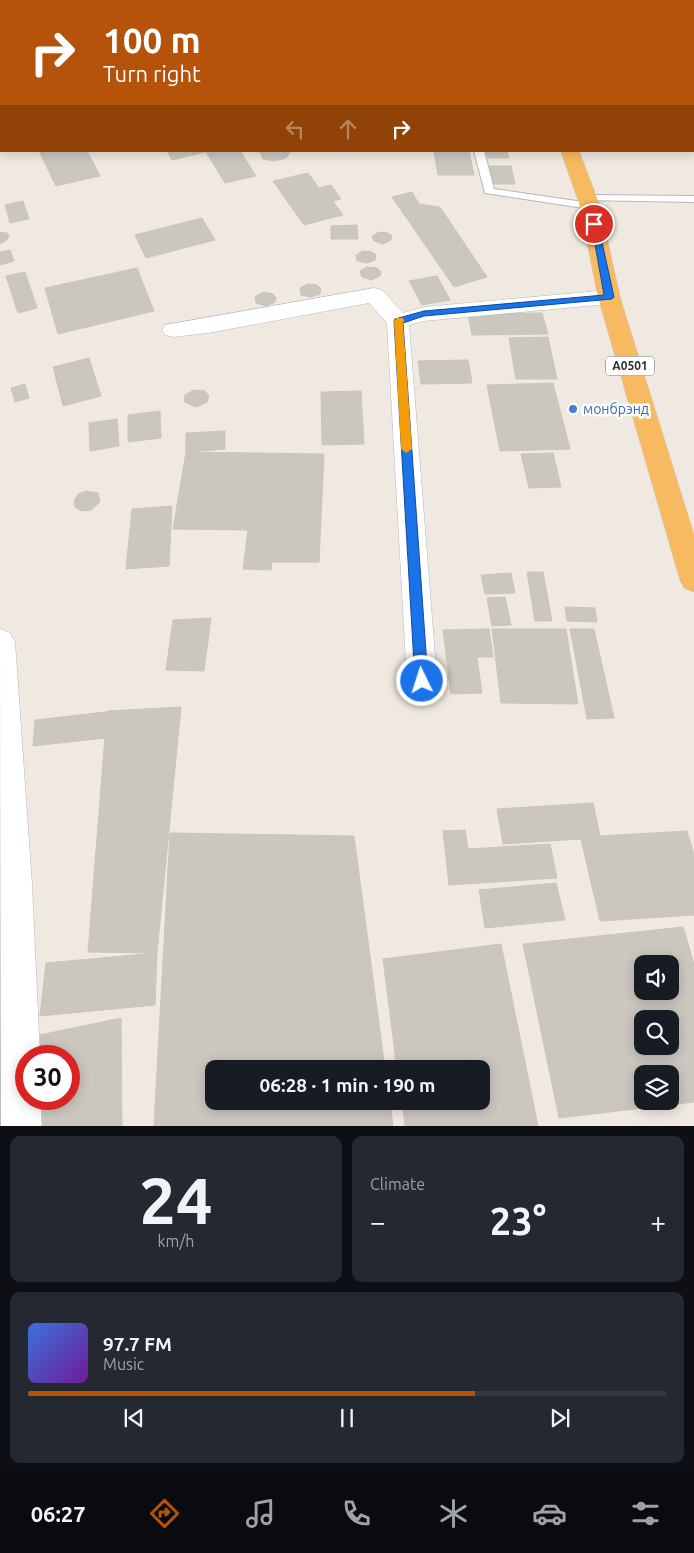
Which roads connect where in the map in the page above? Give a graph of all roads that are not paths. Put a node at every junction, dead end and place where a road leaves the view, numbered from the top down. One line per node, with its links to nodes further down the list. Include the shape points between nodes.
1 (479, 152): 4 (lane, via 489,191)
2 (570, 152): 4 (highway, A0501)
3 (694, 199): 4 (lane)
4 (589, 202): 5 (highway, A0501)
5 (609, 297): 6 (street, via 424,314); 8 (highway, A0501)
6 (398, 321): 7 (street, via 374,295); 10 (street)
7 (173, 330)
8 (694, 580)
9 (0, 642): 11 (street, via 13,838)
10 (422, 681)
11 (22, 1126)

